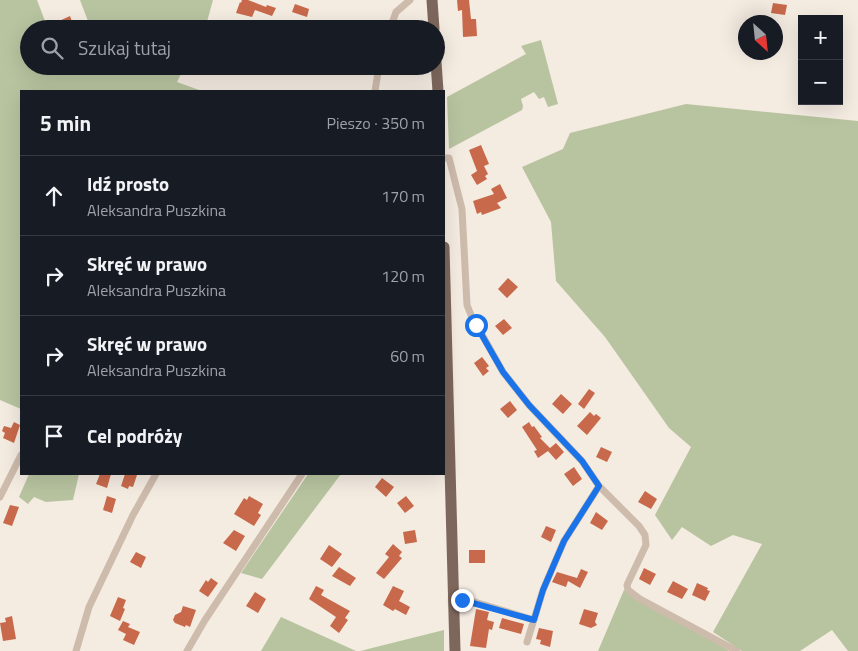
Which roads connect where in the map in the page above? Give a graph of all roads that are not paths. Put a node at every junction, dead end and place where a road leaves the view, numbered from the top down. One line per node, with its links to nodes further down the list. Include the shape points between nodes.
1 (410, 0): 3 (street, via 396,12)
2 (432, 0): 4 (main road)
3 (393, 20)
4 (433, 20)
5 (377, 75): 7 (street)
6 (437, 75): 8 (main road)
7 (374, 90)
8 (438, 90)
9 (445, 158): 14 (street, via 449,158 462,209 467,305 471,315 503,372 582,461)
10 (445, 282): 16 (main road)
11 (20, 457): 15 (street)
12 (155, 475): 19 (street, via 89,607)
13 (301, 475): 20 (street)
14 (599, 486): 17 (street, via 564,541); 22 (street, via 645,535 646,546 627,585 628,590)
15 (0, 496)
16 (454, 599): 17 (street, via 468,600); 21 (main road)
17 (534, 620): 18 (street)
18 (527, 642)
19 (76, 651)
20 (187, 651)
21 (455, 651)
22 (737, 651)

